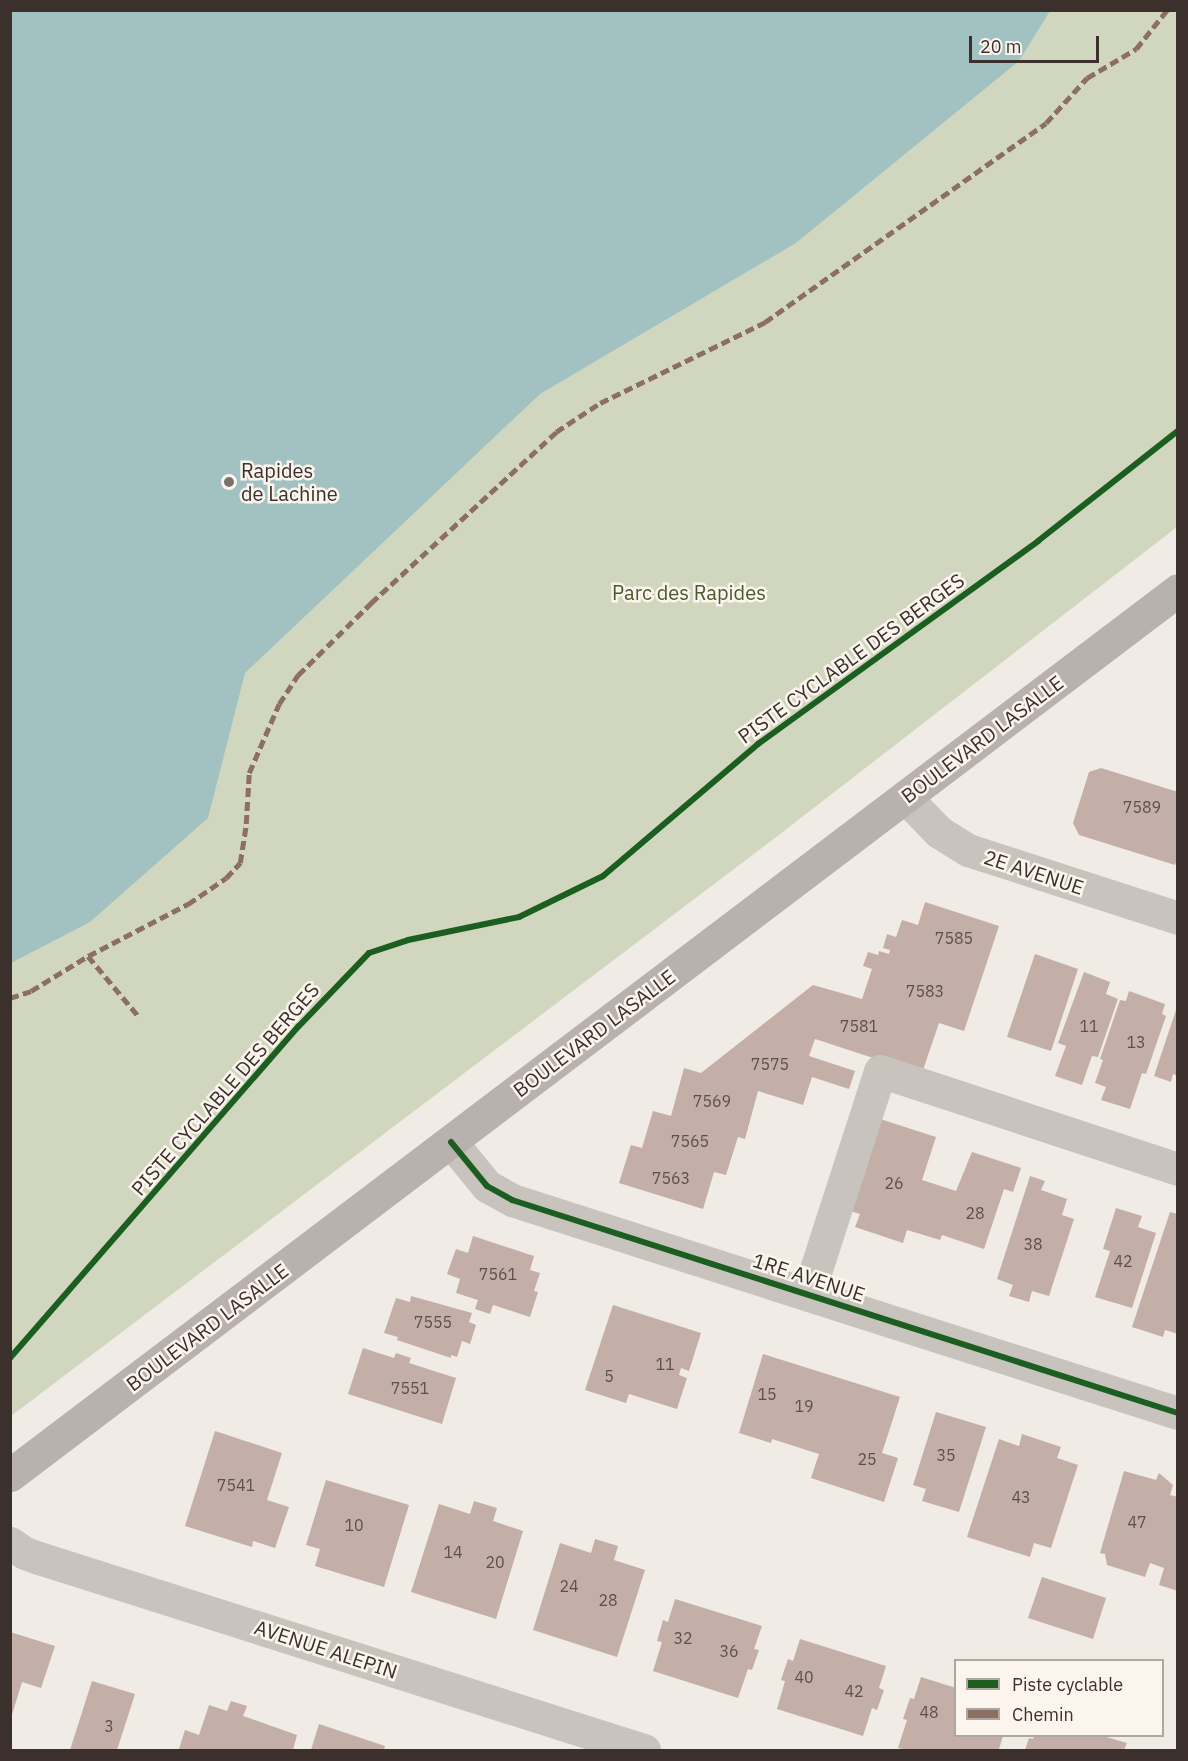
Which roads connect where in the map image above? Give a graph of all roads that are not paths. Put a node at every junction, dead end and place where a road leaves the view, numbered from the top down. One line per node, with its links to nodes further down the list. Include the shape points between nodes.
1 (1178, 590): 2 (main road, BOULEVARD LASALLE)
2 (906, 798): 3 (street, 2E AVENUE, via 939,832 968,850); 4 (main road, BOULEVARD LASALLE)
3 (1178, 918)
4 (451, 1142): 6 (street, 1RE AVENUE, via 476,1174 499,1194); 8 (main road, BOULEVARD LASALLE)
5 (1178, 1169): 6 (street, via 880,1071)
6 (808, 1294): 7 (street, 1RE AVENUE)
7 (1178, 1413)
8 (10, 1475)
9 (10, 1543): 10 (street, AVENUE ALEPIN, via 39,1558)
10 (644, 1750)

